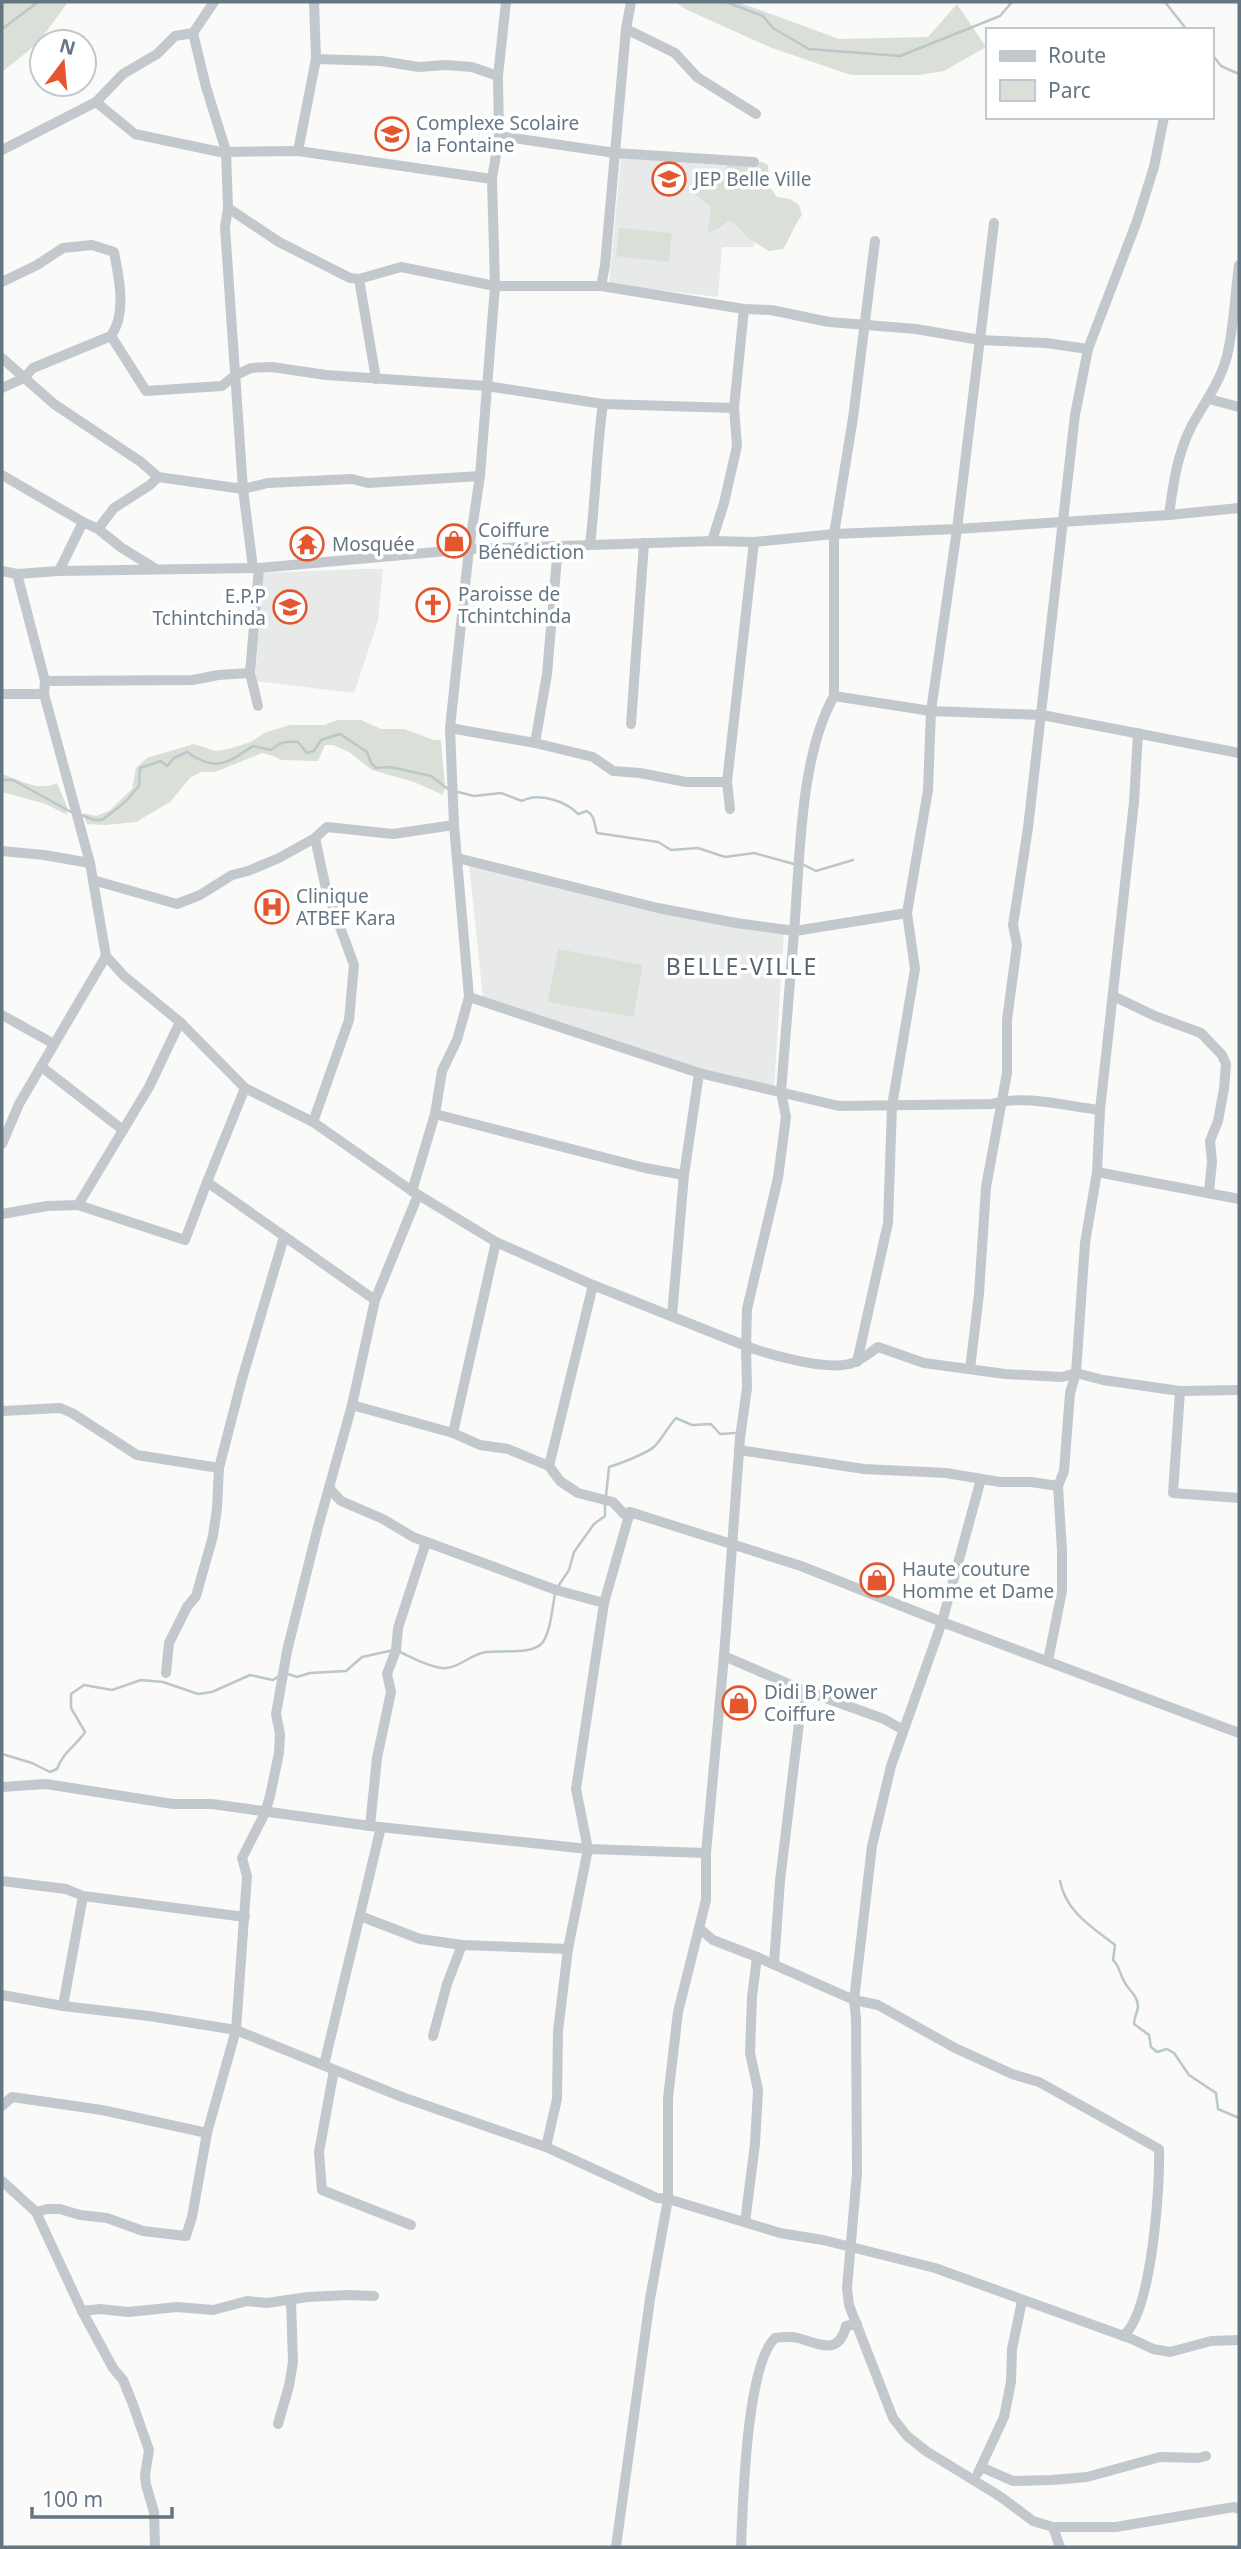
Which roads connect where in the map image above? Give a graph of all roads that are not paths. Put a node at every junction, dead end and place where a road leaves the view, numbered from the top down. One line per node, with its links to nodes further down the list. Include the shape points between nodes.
1 (215, 2): 6 (street)
2 (314, 2): 7 (street)
3 (506, 2): 8 (street)
4 (627, 4): 5 (street)
5 (626, 29): 10 (street, via 675,53 697,77); 16 (street)
6 (193, 33): 9 (street, via 175,36 158,54 123,74); 15 (street)
7 (316, 59): 8 (street, via 472,66); 14 (street)
8 (498, 76): 12 (street)
9 (96, 102): 13 (street); 15 (street, via 135,134)
10 (756, 114)
11 (1164, 119): 32 (street, via 1154,167)
12 (499, 136): 16 (street); 18 (street)
13 (2, 150)
14 (298, 151): 15 (street); 18 (street)
15 (226, 152): 19 (street)
16 (615, 153): 17 (street); 26 (street)
17 (754, 162)
18 (492, 179): 25 (street)
19 (228, 208): 23 (street, via 279,242); 34 (street, via 225,227)
20 (994, 223): 31 (street)
21 (875, 241): 28 (street)
22 (1239, 265): 29 (street)
23 (359, 279): 25 (street, via 401,267); 36 (street)
24 (2, 282): 30 (street, via 63,248 92,245 114,252 120,281 117,327)
25 (495, 286): 26 (street); 37 (street)
26 (601, 286): 27 (street)
27 (744, 309): 28 (street); 42 (street)
28 (864, 325): 31 (street); 53 (street)
29 (1235, 333): 39 (street)
30 (111, 336): 34 (street, via 146,391 222,386); 35 (street, via 33,368)
31 (980, 340): 32 (street); 52 (street)
32 (1088, 349): 50 (street)
33 (2, 358): 35 (street)
34 (234, 376): 36 (street, via 251,368 272,367); 46 (street)
35 (24, 378): 38 (street); 45 (street)
36 (376, 379): 37 (street)
37 (487, 386): 40 (street); 44 (street)
38 (2, 388)
39 (1209, 400): 41 (street); 48 (street, via 1191,428 1175,468)
40 (603, 404): 42 (street); 57 (street)
41 (1239, 407)
42 (734, 408): 54 (street, via 737,446)
43 (2, 475): 49 (street)
44 (480, 476): 46 (street, via 268,483); 59 (street)
45 (158, 477): 46 (street); 51 (street, via 114,508)
46 (243, 489): 60 (street)
47 (1239, 508): 48 (street)
48 (1169, 515): 50 (street)
49 (83, 522): 51 (street); 63 (street)
50 (1061, 522): 52 (street); 72 (street)
51 (98, 529): 61 (street)
52 (957, 529): 53 (street); 71 (street)
53 (834, 534): 55 (street); 69 (street)
54 (712, 541): 55 (street); 56 (street)
55 (754, 542): 78 (street)
56 (644, 543): 57 (street); 73 (street)
57 (590, 544): 58 (street)
58 (558, 545): 59 (street); 76 (street, via 547,674)
59 (470, 550): 60 (street); 74 (street)
60 (256, 568): 61 (street); 65 (street)
61 (156, 569): 63 (street)
62 (2, 571): 64 (street)
63 (59, 571): 64 (street)
64 (17, 574): 66 (street)
65 (250, 673): 66 (street, via 193,680); 70 (street)
66 (45, 681): 68 (street)
67 (2, 694): 68 (street)
68 (44, 694): 84 (street)
69 (834, 696): 71 (street); 87 (street, via 822,717 810,763)
70 (258, 706)
71 (931, 711): 72 (street); 86 (street, via 928,790)
72 (1042, 715): 75 (street); 100 (street, via 1013,925 1017,944)
73 (631, 724)
74 (450, 728): 76 (street); 80 (street)
75 (1138, 733): 77 (street); 89 (street)
76 (535, 743): 78 (street, via 593,757 613,771 686,782)
77 (1239, 753)
78 (727, 782): 79 (street)
79 (730, 809)
80 (454, 825): 81 (street, via 393,834 327,827); 83 (street)
81 (315, 838): 85 (street, via 177,904); 104 (street, via 326,889 354,965 349,1020)
82 (2, 851): 84 (street)
83 (457, 858): 87 (street, via 658,908); 90 (street)
84 (90, 863): 85 (street)
85 (93, 880): 88 (street)
86 (907, 913): 87 (street); 101 (street, via 915,969)
87 (794, 930): 99 (street)
88 (106, 956): 92 (street); 93 (street)
89 (1113, 996): 94 (street, via 1201,1033); 102 (street)
90 (469, 997): 97 (street); 103 (street, via 442,1071)
91 (2, 1015): 93 (street)
92 (180, 1022): 98 (street); 105 (street)
93 (54, 1044): 96 (street)
94 (1226, 1064): 95 (street); 110 (street, via 1210,1141)
95 (1239, 1066)
96 (43, 1068): 105 (street); 106 (street, via 19,1104)
97 (699, 1073): 99 (street); 108 (street)
98 (245, 1088): 104 (street); 109 (street)
99 (781, 1092): 101 (street, via 839,1105); 120 (street, via 786,1117 778,1178 747,1309)
100 (1003, 1101): 101 (street); 102 (street); 122 (street, via 986,1187)
101 (892, 1106): 121 (street, via 888,1223)
102 (1100, 1110): 107 (street)
103 (435, 1114): 108 (street); 111 (street)
104 (313, 1122): 111 (street)
105 (123, 1130): 113 (street)
106 (2, 1144)
107 (1097, 1172): 110 (street); 123 (street, via 1085,1243)
108 (684, 1175): 119 (street)
109 (207, 1182): 113 (street, via 184,1240); 115 (street)
110 (1209, 1192): 112 (street)
111 (415, 1193): 116 (street); 118 (street)
112 (1239, 1199)
113 (78, 1205): 114 (street)
114 (2, 1214)
115 (284, 1237): 118 (street); 131 (street)
116 (496, 1242): 117 (street); 128 (street)
117 (593, 1285): 119 (street); 130 (street)
118 (375, 1300): 126 (street)
119 (672, 1316): 120 (street)
120 (746, 1346): 121 (street, via 806,1362); 129 (street, via 747,1388)
121 (857, 1362): 122 (street, via 878,1347 924,1363)
122 (970, 1369): 123 (street, via 1062,1377)
123 (1076, 1373): 125 (street); 133 (street, via 1070,1393 1064,1471)
124 (1239, 1390): 125 (street)
125 (1180, 1391): 135 (street, via 1173,1493)
126 (352, 1405): 128 (street); 134 (street)
127 (2, 1411): 131 (street, via 60,1409 136,1455)
128 (453, 1433): 130 (street)
129 (739, 1450): 132 (street, via 864,1469); 138 (street)
130 (549, 1466): 136 (street, via 578,1493 613,1502 624,1514)
131 (219, 1468): 143 (street, via 213,1536 196,1596 169,1643)
132 (981, 1479): 133 (street); 140 (street)
133 (1058, 1486): 142 (street, via 1062,1591)
134 (328, 1488): 137 (street, via 341,1501); 148 (street, via 287,1651 276,1714 279,1753)
135 (1239, 1498)
136 (630, 1512): 138 (street); 139 (street)
137 (426, 1542): 139 (street); 149 (street, via 387,1674 391,1692 377,1758)
138 (733, 1543): 140 (street); 141 (street)
139 (604, 1603): 150 (street, via 576,1789)
140 (942, 1622): 142 (street); 145 (street)
141 (724, 1656): 144 (street); 151 (street)
142 (1048, 1661): 146 (street)
143 (166, 1673)
144 (803, 1690): 145 (street); 160 (street)
145 (903, 1730): 162 (street, via 872,1846)
146 (1239, 1733)
147 (2, 1787): 148 (street, via 46,1784)
148 (265, 1813): 149 (street); 155 (street, via 242,1858 247,1875)
149 (376, 1827): 150 (street); 154 (street)
150 (588, 1849): 151 (street); 158 (street)
151 (706, 1853): 156 (street, via 706,1900)
152 (2, 1881): 153 (street, via 66,1889)
153 (83, 1896): 155 (street); 163 (street)
154 (360, 1916): 157 (street, via 420,1938); 166 (street)
155 (246, 1917): 164 (street)
156 (699, 1928): 159 (street, via 713,1940); 171 (street, via 678,2012 669,2076)
157 (462, 1945): 158 (street); 165 (street)
158 (568, 1949): 169 (street, via 558,2031 557,2099)
159 (757, 1956): 160 (street); 173 (street, via 750,2053 758,2090)
160 (774, 1964): 162 (street)
161 (2, 1995): 163 (street)
162 (854, 2000): 175 (street, via 857,2173); 181 (street, via 878,2006 955,2048 1039,2082 1159,2149 1154,2234 1143,2291 1131,2329)
163 (63, 2006): 164 (street)
164 (236, 2030): 166 (street); 168 (street)
165 (433, 2036)
166 (329, 2067): 169 (street); 174 (street, via 319,2152 322,2190)
167 (2, 2106): 168 (street, via 12,2098 102,2110)
168 (207, 2133): 172 (street, via 186,2236 143,2231 60,2209)
169 (546, 2147): 171 (street, via 636,2190)
170 (2, 2181): 172 (street)
171 (668, 2199): 173 (street); 190 (street)
172 (36, 2212): 179 (street)
173 (745, 2222): 175 (street)
174 (411, 2225)
175 (851, 2248): 178 (street, via 935,2268); 180 (street, via 847,2288)
176 (374, 2296): 177 (street)
177 (291, 2301): 179 (street, via 247,2301 213,2310); 183 (street, via 293,2362)
178 (1022, 2301): 181 (street); 185 (street, via 1004,2417)
179 (82, 2311): 189 (street, via 123,2380 149,2450 145,2475 155,2512)
180 (857, 2324): 186 (street, via 893,2418 926,2451); 191 (street, via 846,2326 839,2342 828,2346 775,2338 764,2353 756,2381)
181 (1123, 2336): 182 (street, via 1170,2352 1211,2341)
182 (1239, 2340)
183 (278, 2424)
184 (1206, 2456): 185 (street, via 1160,2457 1087,2477 1052,2480 1013,2481)
185 (981, 2467): 186 (street)
186 (975, 2481): 188 (street, via 1033,2521)
187 (1239, 2509): 188 (street, via 1116,2527)
188 (1053, 2527): 192 (street)
189 (155, 2547)
190 (616, 2547)
191 (741, 2547)
192 (1060, 2547)

